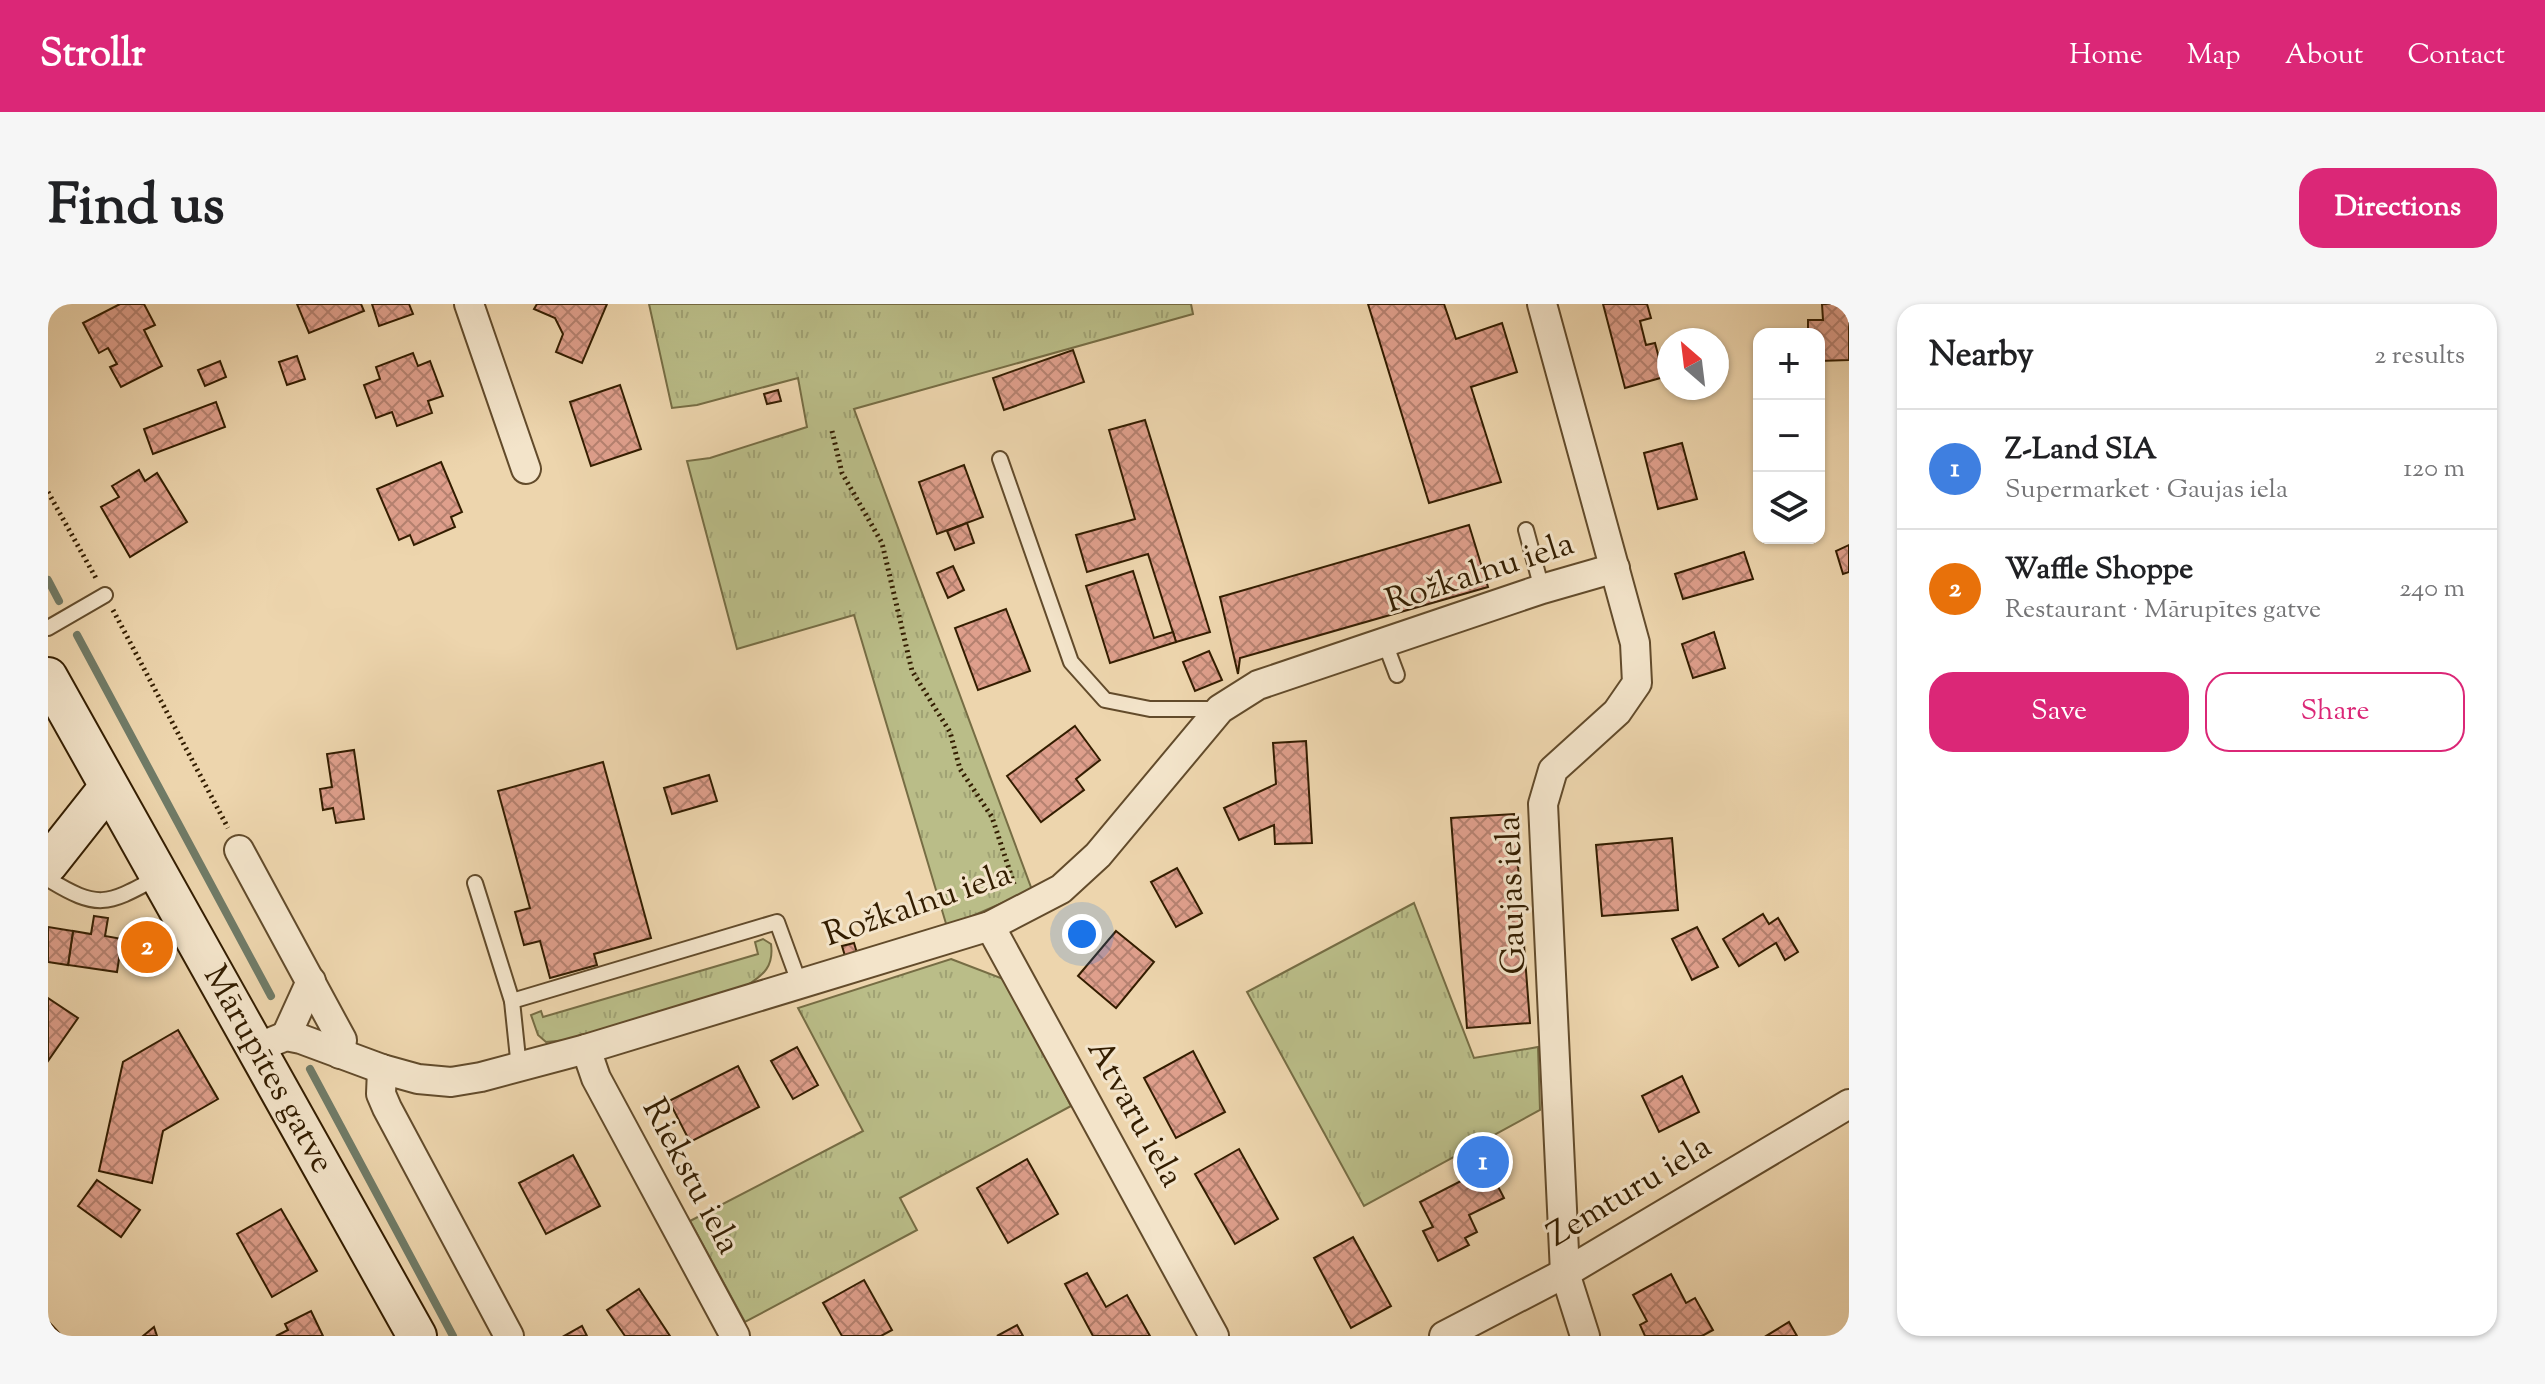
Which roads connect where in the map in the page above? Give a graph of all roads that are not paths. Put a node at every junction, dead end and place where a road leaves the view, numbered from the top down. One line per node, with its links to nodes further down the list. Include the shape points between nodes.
1 (469, 304): 4 (street)
2 (1542, 304): 6 (street, Gaujas iela)
3 (1000, 459): 13 (lane, via 1071,662 1105,700 1150,709)
4 (526, 469)
5 (1526, 530): 7 (lane)
6 (1615, 568): 7 (street, Rožkalnu iela); 30 (street, Gaujas iela, via 1635,643 1637,683 1617,712 1553,770 1543,804)
7 (1542, 589): 10 (street, Rožkalnu iela)
8 (105, 595): 9 (lane)
9 (48, 628)
10 (1385, 643): 11 (lane); 13 (street, Rožkalnu iela, via 1258,685)
11 (1397, 675)
12 (48, 677): 14 (street, Mārupītes gatve)
13 (1220, 709): 20 (street, Rožkalnu iela, via 1098,855 1061,889)
14 (108, 788): 16 (street); 17 (street, Mārupītes gatve)
15 (239, 850): 21 (street)
16 (48, 864)
17 (160, 876): 18 (lane, via 101,902 77,897); 24 (street, Mārupītes gatve)
18 (48, 879)
19 (475, 883): 23 (lane)
20 (990, 926): 22 (street, Rožkalnu iela); 34 (street, Atvaru iela)
21 (311, 981): 24 (street); 26 (street, via 342,1040)
22 (800, 985): 23 (lane, via 777,922); 25 (street, Rožkalnu iela)
23 (512, 1001): 27 (lane)
24 (270, 1042): 26 (street, Rožkalnu iela, via 301,1039); 31 (street, Mārupītes gatve)
25 (586, 1049): 27 (street, Rožkalnu iela); 33 (street, Riekstu iela, via 596,1078)
26 (340, 1054): 28 (street, Rožkalnu iela)
27 (519, 1068): 28 (street, Rožkalnu iela, via 451,1082)
28 (382, 1069): 32 (street, via 381,1094 387,1108)
29 (1849, 1104): 30 (street, Zemturu iela)
30 (1565, 1273): 35 (street, Zemturu iela); 36 (street, Gaujas iela)
31 (417, 1336)
32 (509, 1336)
33 (735, 1336)
34 (1214, 1336)
35 (1444, 1336)
36 (1585, 1336)

